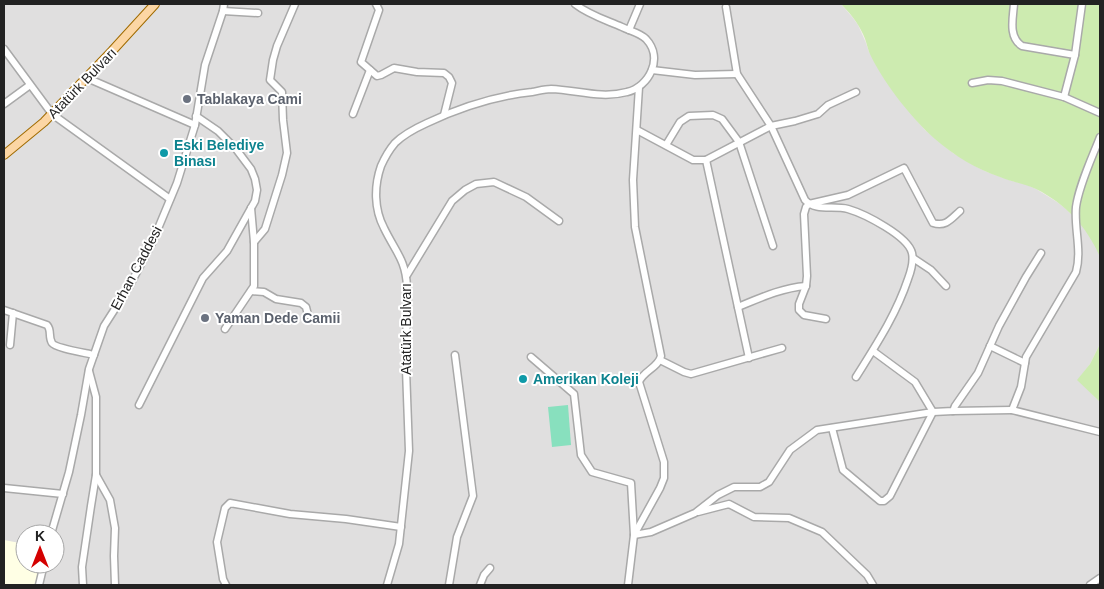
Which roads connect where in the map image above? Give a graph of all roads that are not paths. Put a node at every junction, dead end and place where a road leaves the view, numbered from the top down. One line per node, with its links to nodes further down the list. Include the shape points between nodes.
1 (155, 4): 17 (main road, Atatürk Bulvarı)
2 (295, 4): 42 (street, via 277,46 270,80 282,92 287,153 264,229)
3 (376, 4): 14 (street, via 378,10 361,62)
4 (575, 4): 11 (street, via 585,12)
5 (640, 4): 11 (street)
6 (1014, 4): 13 (street, via 1013,34 1022,46)
7 (1082, 4): 13 (street)
8 (224, 7): 10 (street); 28 (street, Erhan Caddesi, via 204,65)
9 (726, 7): 16 (street)
10 (258, 14)
11 (629, 30): 15 (street, via 646,39 651,47)
12 (4, 49): 19 (street)
13 (1074, 55): 22 (street)
14 (370, 70): 26 (street); 27 (street, via 379,76 394,68 444,73 452,83)
15 (652, 70): 16 (street, via 695,75); 20 (street)
16 (738, 74): 30 (street)
17 (87, 78): 25 (main road, Atatürk Bulvarı); 29 (street)
18 (972, 83): 22 (street, via 1002,81)
19 (30, 85): 23 (street); 25 (street)
20 (639, 87): 27 (street, Atatürk Bulvarı, via 609,95 550,89 509,94); 31 (street)
21 (856, 92): 30 (street, via 828,105 818,114)
22 (1064, 97): 24 (street)
23 (4, 104)
24 (1100, 113)
25 (52, 114): 35 (main road, Atatürk Bulvarı); 37 (street)
26 (353, 114)
27 (444, 115): 46 (street, Atatürk Bulvarı, via 414,129 396,142 381,166 376,186 377,207 383,227)
28 (196, 116): 29 (street, Erhan Caddesi); 39 (street, via 218,131 251,169 257,190)
29 (195, 125): 37 (street, Erhan Caddesi)
30 (771, 126): 33 (street); 38 (street)
31 (637, 130): 34 (street); 64 (street, via 633,180 635,228)
32 (1100, 137): 65 (street, via 1077,201 1076,272)
33 (739, 142): 34 (street, via 722,119 713,115 694,115 680,122); 36 (street); 43 (street)
34 (666, 145): 36 (street, via 693,160)
35 (4, 155)
36 (706, 160): 50 (street)
37 (170, 199): 60 (street, Erhan Caddesi, via 152,243 104,326)
38 (809, 204): 40 (street, via 848,195 904,168 933,223 946,224); 45 (street, via 846,208 876,222 904,239); 47 (street, via 804,214)
39 (251, 208): 42 (street); 68 (street, via 226,251 203,278)
40 (960, 211)
41 (559, 221): 46 (street, via 526,197 494,182 476,184 452,201)
42 (254, 242): 49 (street, via 254,286)
43 (773, 246)
44 (1041, 253): 57 (street)
45 (913, 258): 48 (street); 59 (street, via 902,297)
46 (407, 275): 79 (street, Atatürk Bulvarı, via 409,450)
47 (806, 286): 50 (street, via 774,292); 54 (street, via 799,304 800,312)
48 (946, 286)
49 (251, 291): 53 (street, via 301,303); 55 (street)
50 (738, 307): 63 (street)
51 (4, 310): 52 (street)
52 (13, 313): 56 (street); 60 (street, via 47,325 51,341 56,346)
53 (308, 315)
54 (826, 319)
55 (225, 329)
56 (10, 345)
57 (990, 346): 65 (street); 70 (street, via 978,373)
58 (782, 348): 63 (street)
59 (873, 351): 67 (street); 71 (street, via 915,382)
60 (94, 355): 66 (street, Erhan Caddesi)
61 (455, 355): 87 (street, via 473,496 457,537)
62 (531, 357): 80 (street, via 574,394 581,455 592,472 631,483)
63 (748, 358): 64 (street, via 691,374)
64 (660, 360): 80 (street, via 639,382 664,462 664,478)
65 (1024, 363): 69 (street, via 1021,387)
66 (89, 369): 74 (street, via 96,397); 76 (street, Erhan Caddesi)
67 (856, 377)
68 (139, 404)
69 (1012, 410): 70 (street); 73 (street)
70 (953, 411): 71 (street)
71 (933, 412): 72 (street); 72 (street, via 890,496 884,501 843,470)
72 (832, 428): 77 (street, via 817,430 790,450 769,482 760,487 734,487)
73 (1100, 432)
74 (96, 475): 83 (street, via 82,567); 84 (street, via 110,500 115,528)
75 (4, 488): 76 (street)
76 (63, 494): 78 (street, Erhan Caddesi)
77 (695, 513): 80 (street, via 651,532); 90 (street, via 729,504 754,517 789,518 822,532 867,575)
78 (55, 524)
79 (401, 527): 85 (street, via 230,504 225,508 217,542); 86 (street, Atatürk Bulvarı, via 400,544)
80 (634, 535): 89 (street)
81 (490, 568): 88 (street)
82 (1100, 578): 91 (street)
83 (83, 585)
84 (115, 585)
85 (226, 585)
86 (387, 585)
87 (449, 585)
88 (480, 585)
89 (628, 585)
90 (873, 585)
91 (1090, 585)

